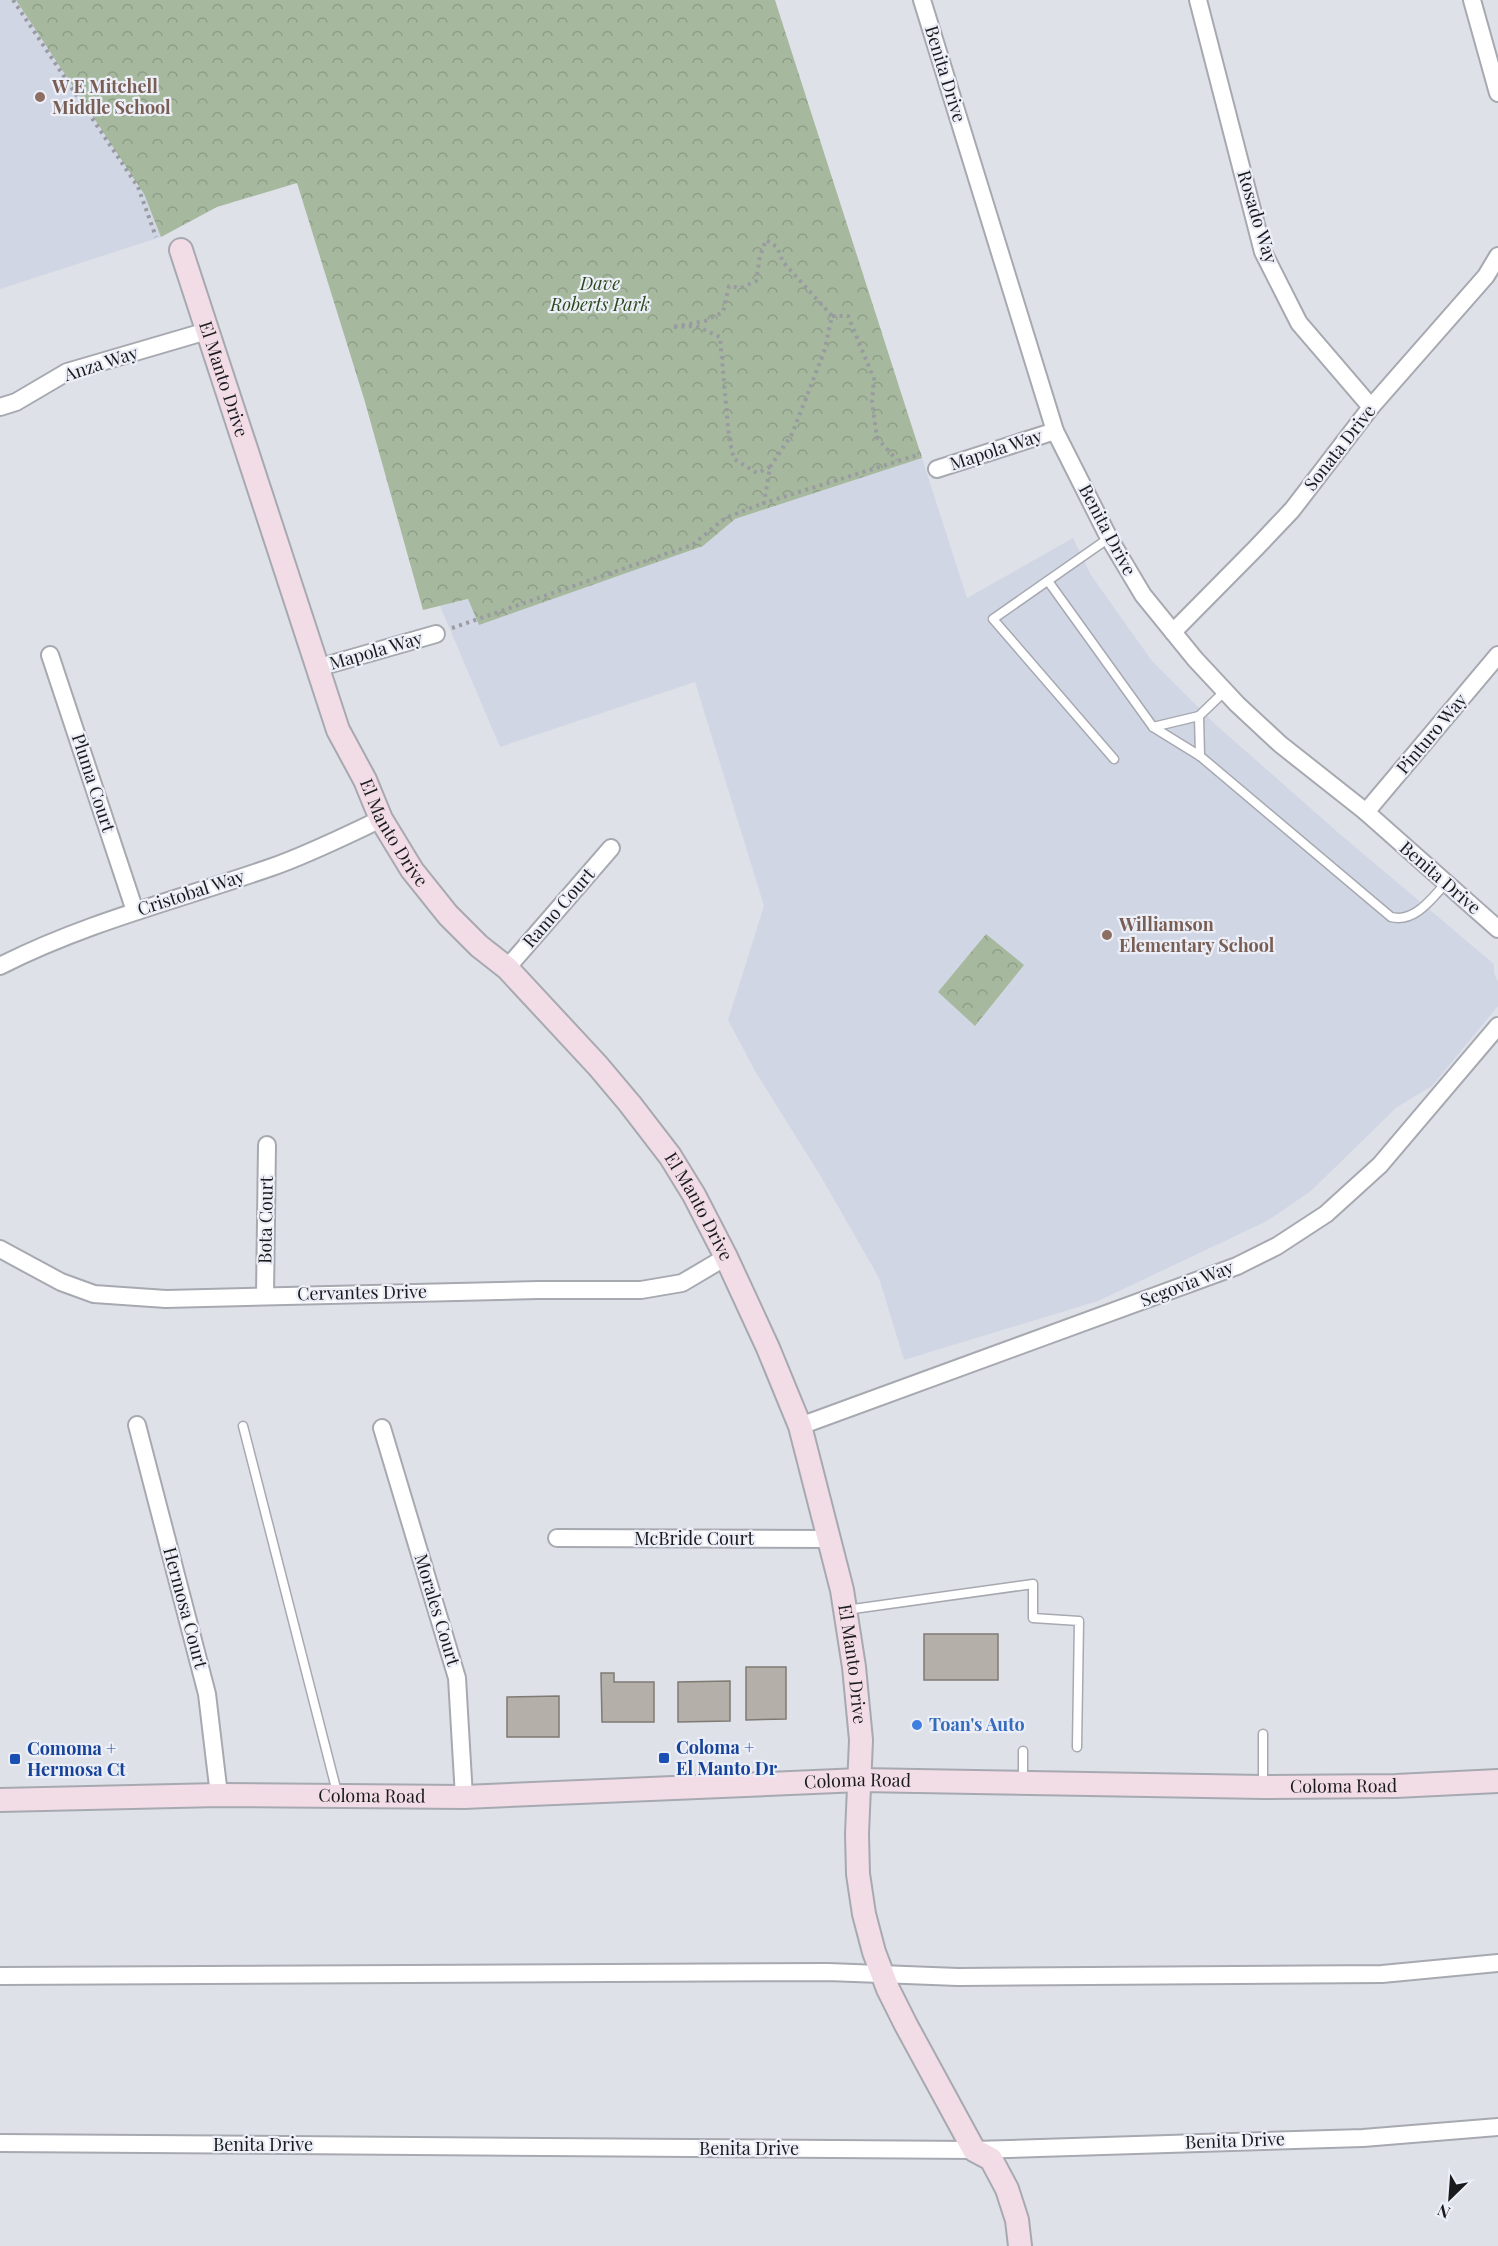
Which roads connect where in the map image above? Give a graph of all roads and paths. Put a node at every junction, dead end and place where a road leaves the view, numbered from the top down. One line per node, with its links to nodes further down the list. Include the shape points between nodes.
1 (12, 0): 6 (path, via 138,187)
2 (922, 0): 13 (street, Benita Drive)
3 (1198, 0): 12 (street, Rosado Way, via 1263,252 1299,323)
4 (1472, 0): 5 (street)
5 (1498, 93)
6 (156, 237)
7 (181, 250): 10 (street, El Manto Drive)
8 (1498, 256): 12 (street, Sonata Drive, via 1486,276)
9 (832, 316): 15 (path, via 848,316 874,379 872,402 878,438); 16 (path, via 824,352 792,434); 16 (path, via 783,262 777,247 766,240 756,281 741,288 729,286 723,312 705,321 672,327 696,326 720,338 734,459 757,473)
10 (207, 331): 11 (street, Anza Way, via 67,372); 25 (street, El Manto Drive)
11 (0, 407)
12 (1371, 407): 21 (street, Sonata Drive, via 1292,510)
13 (1055, 431): 17 (street, Mapola Way); 19 (street, Benita Drive)
14 (921, 454): 15 (path)
15 (897, 461): 18 (path)
16 (770, 467): 18 (path)
17 (937, 469)
18 (764, 502): 22 (path, via 725,518 692,545)
19 (1109, 538): 20 (lane); 21 (street, Benita Drive, via 1143,595)
20 (1048, 581): 28 (lane); 30 (lane, via 993,619)
21 (1173, 632): 26 (street, Benita Drive)
22 (436, 634): 25 (street, Mapola Way)
23 (50, 655): 35 (street, Pluma Court)
24 (1498, 655): 31 (street, Pinturo Way)
25 (317, 668): 32 (street, El Manto Drive, via 338,730)
26 (1225, 691): 27 (lane); 31 (street, Benita Drive, via 1280,744)
27 (1199, 716): 28 (lane); 29 (lane)
28 (1153, 727): 29 (lane)
29 (1200, 756): 34 (lane, via 1392,917 1404,919 1413,915)
30 (1114, 759)
31 (1366, 812): 34 (street, Benita Drive)
32 (381, 819): 35 (street, Cristobal Way, via 273,867); 38 (street, El Manto Drive, via 412,870 448,915)
33 (611, 848): 38 (street, Ramo Court)
34 (1446, 883): 36 (street, Benita Drive)
35 (135, 911): 37 (street, Cristobal Way)
36 (1498, 929)
37 (0, 966)
38 (507, 968): 42 (street, El Manto Drive, via 630,1104 670,1156)
39 (1498, 1026): 46 (street, Segovia Way, via 1359,1186 1326,1214 1277,1246 1210,1276)
40 (267, 1145): 43 (street, Bota Court)
41 (0, 1249): 43 (street, Cervantes Drive, via 61,1282 94,1294 166,1299)
42 (726, 1257): 43 (street, Cervantes Drive, via 682,1283 641,1290); 46 (street, El Manto Drive)
43 (264, 1295)
44 (137, 1425): 58 (street, Hermosa Court, via 207,1694)
45 (243, 1426): 59 (lane)
46 (800, 1426): 49 (street, El Manto Drive)
47 (382, 1428): 60 (street, Morales Court, via 457,1678)
48 (557, 1538): 49 (street, McBride Court)
49 (831, 1539): 50 (street, El Manto Drive)
50 (845, 1610): 52 (lane, via 1033,1584 1033,1618 1079,1621); 54 (street, El Manto Drive, via 861,1740)
51 (1263, 1734): 57 (lane)
52 (1077, 1746)
53 (1023, 1751): 56 (lane)
54 (860, 1780): 56 (street, Coloma Road); 60 (street, Coloma Road); 63 (street, El Manto Drive, via 858,1874 864,1914)
55 (1498, 1781): 57 (street, Coloma Road)
56 (1023, 1782): 57 (street, Coloma Road)
57 (1263, 1787)
58 (219, 1795): 59 (street, Coloma Road); 61 (street, Coloma Road)
59 (338, 1796): 60 (street, Coloma Road)
60 (464, 1797)
61 (0, 1800)
62 (1498, 1963): 63 (street, via 1382,1974 958,1977)
63 (882, 1973): 64 (street); 67 (street, El Manto Drive)
64 (0, 1976)
65 (1498, 2127): 67 (street, Benita Drive, via 1363,2138)
66 (0, 2143): 67 (street, Benita Drive)
67 (975, 2150): 68 (street, El Manto Drive, via 992,2159 1007,2189)
68 (1020, 2246)

